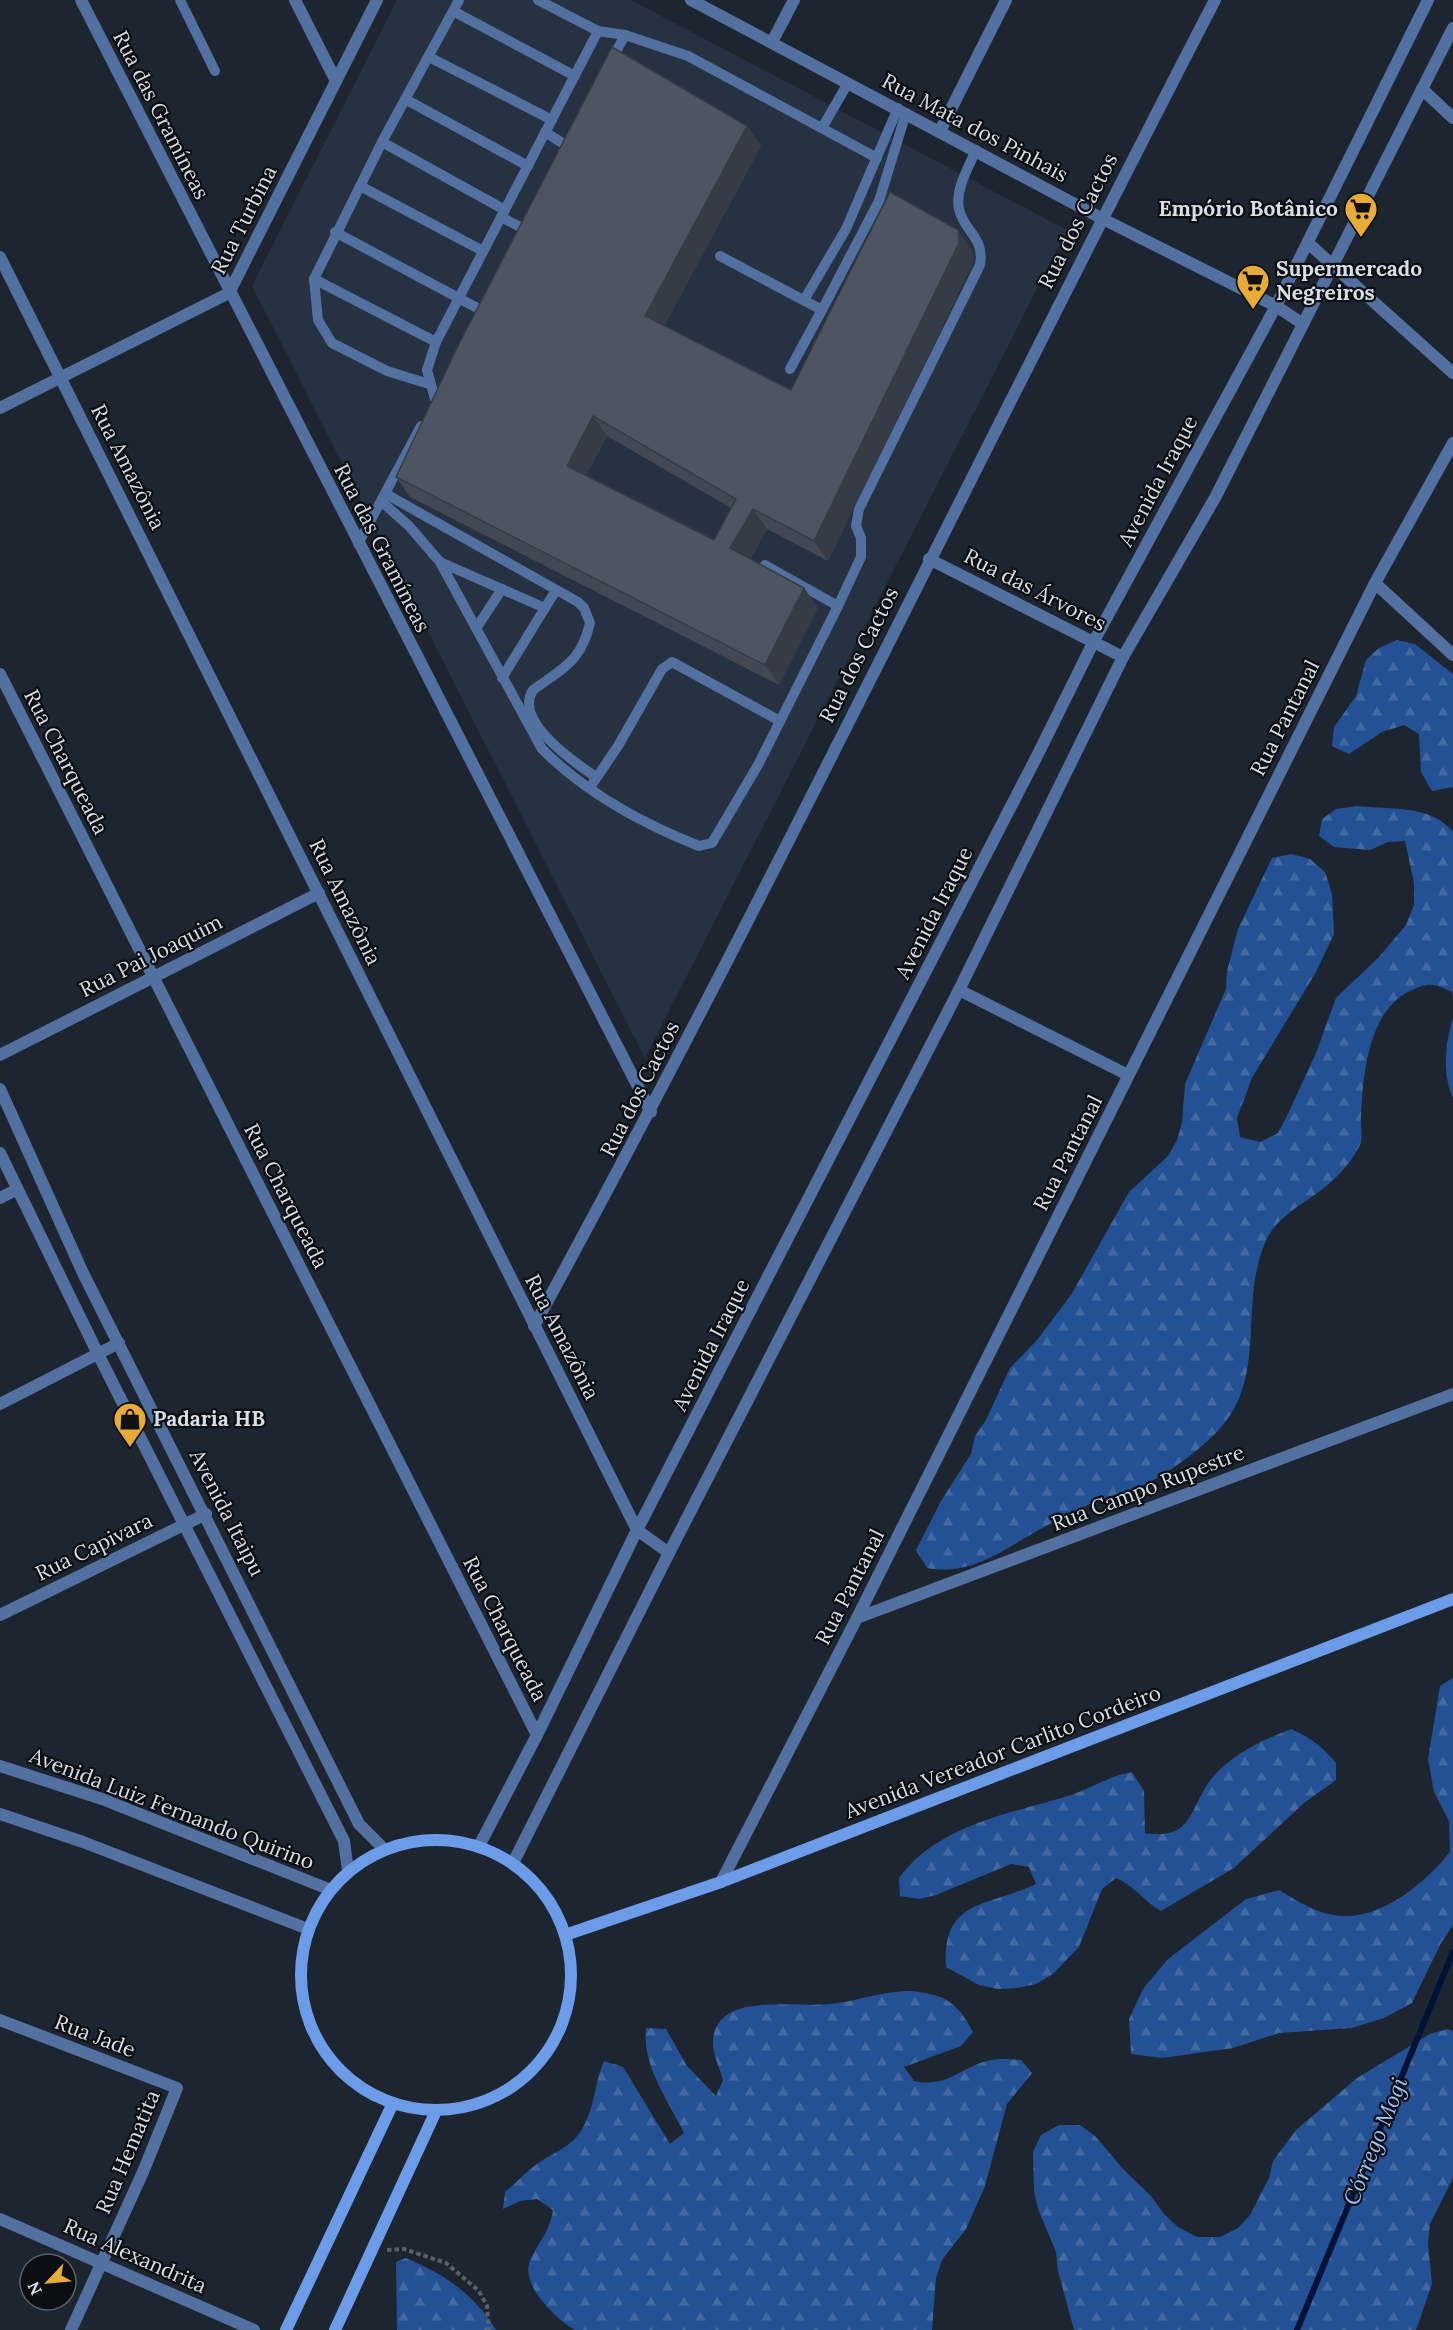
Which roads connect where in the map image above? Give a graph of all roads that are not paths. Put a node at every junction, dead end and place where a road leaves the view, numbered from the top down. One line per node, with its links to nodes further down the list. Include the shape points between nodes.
1 (81, 0): 47 (street, Rua das Gramíneas)
2 (180, 0): 18 (lane)
3 (295, 0): 21 (street)
4 (377, 0): 21 (street, Rua Turbina)
5 (459, 0): 12 (lane)
6 (538, 0): 14 (lane)
7 (691, 0): 16 (street, Rua Mata dos Pinhais)
8 (794, 0): 16 (street)
9 (1006, 0): 29 (street)
10 (1215, 0): 38 (street, Rua dos Cactos)
11 (1428, 0): 41 (street, Avenida Iraque)
12 (453, 11): 17 (lane); 20 (lane)
13 (1453, 28): 23 (street)
14 (598, 31): 15 (lane); 20 (lane)
15 (625, 35): 19 (lane); 28 (lane, via 688,56)
16 (772, 42): 22 (street, Rua Mata dos Pinhais)
17 (429, 57): 24 (lane); 27 (lane)
18 (215, 71)
19 (604, 75)
20 (575, 76): 27 (lane)
21 (336, 81): 47 (street, Rua Turbina)
22 (848, 83): 25 (street, Rua Mata dos Pinhais); 28 (lane)
23 (1422, 89): 26 (street); 45 (street)
24 (405, 99): 31 (lane); 35 (lane)
25 (902, 110): 29 (street, Rua Mata dos Pinhais); 34 (lane); 52 (lane, via 879,201)
26 (1453, 118)
27 (552, 120): 30 (lane)
28 (822, 128): 34 (lane)
29 (939, 130): 32 (street, Rua Mata dos Pinhais)
30 (545, 132): 33 (lane, via 570,141); 35 (lane)
31 (382, 142): 36 (lane); 37 (lane)
32 (976, 150): 38 (street, Rua Mata dos Pinhais); 73 (lane, via 959,191 959,207 982,253 980,265 859,508 856,526 861,538 861,557)
33 (562, 157)
34 (877, 158): 49 (lane, via 846,229)
35 (528, 166): 37 (lane)
36 (360, 186): 40 (lane); 42 (lane)
37 (503, 213): 39 (lane); 42 (lane)
38 (1101, 218): 50 (street, Rua Mata dos Pinhais); 67 (street, Rua dos Cactos)
39 (524, 229)
40 (335, 232): 46 (lane); 48 (lane)
41 (1308, 243): 45 (street); 50 (street, Avenida Iraque)
42 (483, 251): 48 (lane)
43 (720, 256): 49 (lane)
44 (0, 257): 57 (street, Rua Amazônia)
45 (1332, 265): 53 (street); 56 (street)
46 (314, 279): 54 (lane); 59 (lane, via 318,320 332,343 387,371)
47 (229, 293): 57 (street, Rua Turbina); 66 (street, Rua das Gramíneas)
48 (459, 297): 51 (lane); 54 (lane)
49 (804, 300): 52 (lane)
50 (1275, 306): 53 (street, Rua Mata dos Pinhais); 76 (street, Avenida Iraque)
51 (481, 310)
52 (822, 310): 55 (lane)
53 (1303, 324): 78 (street, via 1216,496)
54 (436, 342): 59 (lane, via 427,370)
55 (790, 369)
56 (1453, 373)
57 (61, 377): 61 (street, Rua Turbina); 84 (street, Rua Amazônia)
58 (445, 379): 60 (lane)
59 (429, 384): 60 (lane)
60 (435, 399): 62 (lane)
61 (0, 408)
62 (429, 410)
63 (424, 420): 65 (lane)
64 (1453, 443): 70 (street, Rua Pantanal)
65 (384, 498): 66 (lane); 68 (lane); 72 (lane)
66 (358, 544): 90 (street, Rua das Gramíneas)
67 (929, 559): 76 (street, Rua das Árvores); 90 (street, Rua dos Cactos)
68 (440, 562): 71 (lane); 75 (lane)
69 (765, 565): 73 (lane)
70 (1375, 582): 77 (street); 88 (street, Rua Pantanal)
71 (502, 589): 74 (lane); 75 (lane)
72 (556, 590): 74 (lane); 82 (lane, via 584,608 590,623 579,654 570,665 533,690 530,707 543,735 554,747)
73 (838, 606): 81 (lane)
74 (545, 608): 80 (lane)
75 (477, 627): 80 (lane)
76 (1094, 641): 78 (street, Rua das Árvores); 101 (street, Avenida Iraque)
77 (1453, 655)
78 (1123, 657): 86 (street)
79 (0, 674): 85 (street, Rua Charqueada)
80 (502, 678): 83 (lane, via 542,749)
81 (780, 721): 82 (lane, via 672,662 662,669); 83 (lane, via 712,843 699,846)
82 (596, 777): 83 (lane)
83 (589, 788)
84 (319, 893): 85 (street, Rua Pai Joaquim); 94 (street, Rua Amazônia)
85 (153, 977): 87 (street, Rua Pai Joaquim); 106 (street, Rua Charqueada)
86 (959, 990): 88 (street); 102 (street)
87 (0, 1055)
88 (1128, 1075): 105 (street, Rua Pantanal)
89 (0, 1089): 95 (street, Avenida Itaipu)
90 (651, 1112): 94 (street, Rua dos Cactos)
91 (0, 1153): 92 (street, Avenida Itaipu)
92 (16, 1190): 93 (street); 96 (street, Avenida Itaipu)
93 (0, 1198)
94 (534, 1326): 101 (street, Rua Amazônia)
95 (119, 1343): 96 (street); 99 (street, Avenida Itaipu)
96 (98, 1354): 98 (street); 100 (street, Avenida Itaipu)
97 (1453, 1394): 105 (street, Rua Campo Rupestre)
98 (0, 1404)
99 (206, 1514): 100 (street, Rua Capivara); 110 (street, Avenida Itaipu, via 359,1824)
100 (183, 1525): 104 (street, Rua Capivara); 112 (street, Avenida Itaipu, via 344,1841)
101 (637, 1530): 102 (street, Rua Amazônia); 106 (street, Avenida Iraque)
102 (669, 1553): 111 (street)
103 (1453, 1599): 113 (main road, Avenida Vereador Carlito Cordeiro)
104 (0, 1615)
105 (856, 1618): 113 (street, Rua Pantanal)
106 (537, 1735): 109 (street, Avenida Iraque)
107 (0, 1766): 114 (street, Avenida Luiz Fernando Quirino, via 102,1799)
108 (0, 1814): 115 (street)
109 (479, 1846): 110 (main road, via 447,1839 411,1840); 111 (main road)
110 (384, 1849): 112 (main road)
111 (513, 1863): 116 (main road, via 536,1883 553,1907)
112 (348, 1871): 114 (main road)
113 (721, 1881): 116 (main road, Avenida Vereador Carlito Cordeiro)
114 (331, 1890): 115 (main road)
115 (308, 1929): 119 (main road, via 300,1964 303,2000 314,2034 341,2070 361,2088)
116 (565, 1935): 120 (main road, via 571,1964 570,1994 563,2023 549,2049 531,2072 507,2091 480,2103)
117 (0, 2020): 118 (street, Rua Jade)
118 (177, 2088): 122 (street, Rua Hematita)
119 (393, 2103): 120 (main road); 125 (main road)
120 (436, 2111): 126 (main road)
121 (0, 2219): 122 (street, Rua Alexandrita)
122 (102, 2263): 123 (street, Rua Hematita); 124 (street, Rua Alexandrita)
123 (71, 2330)
124 (254, 2330)
125 (286, 2330)
126 (335, 2330)

